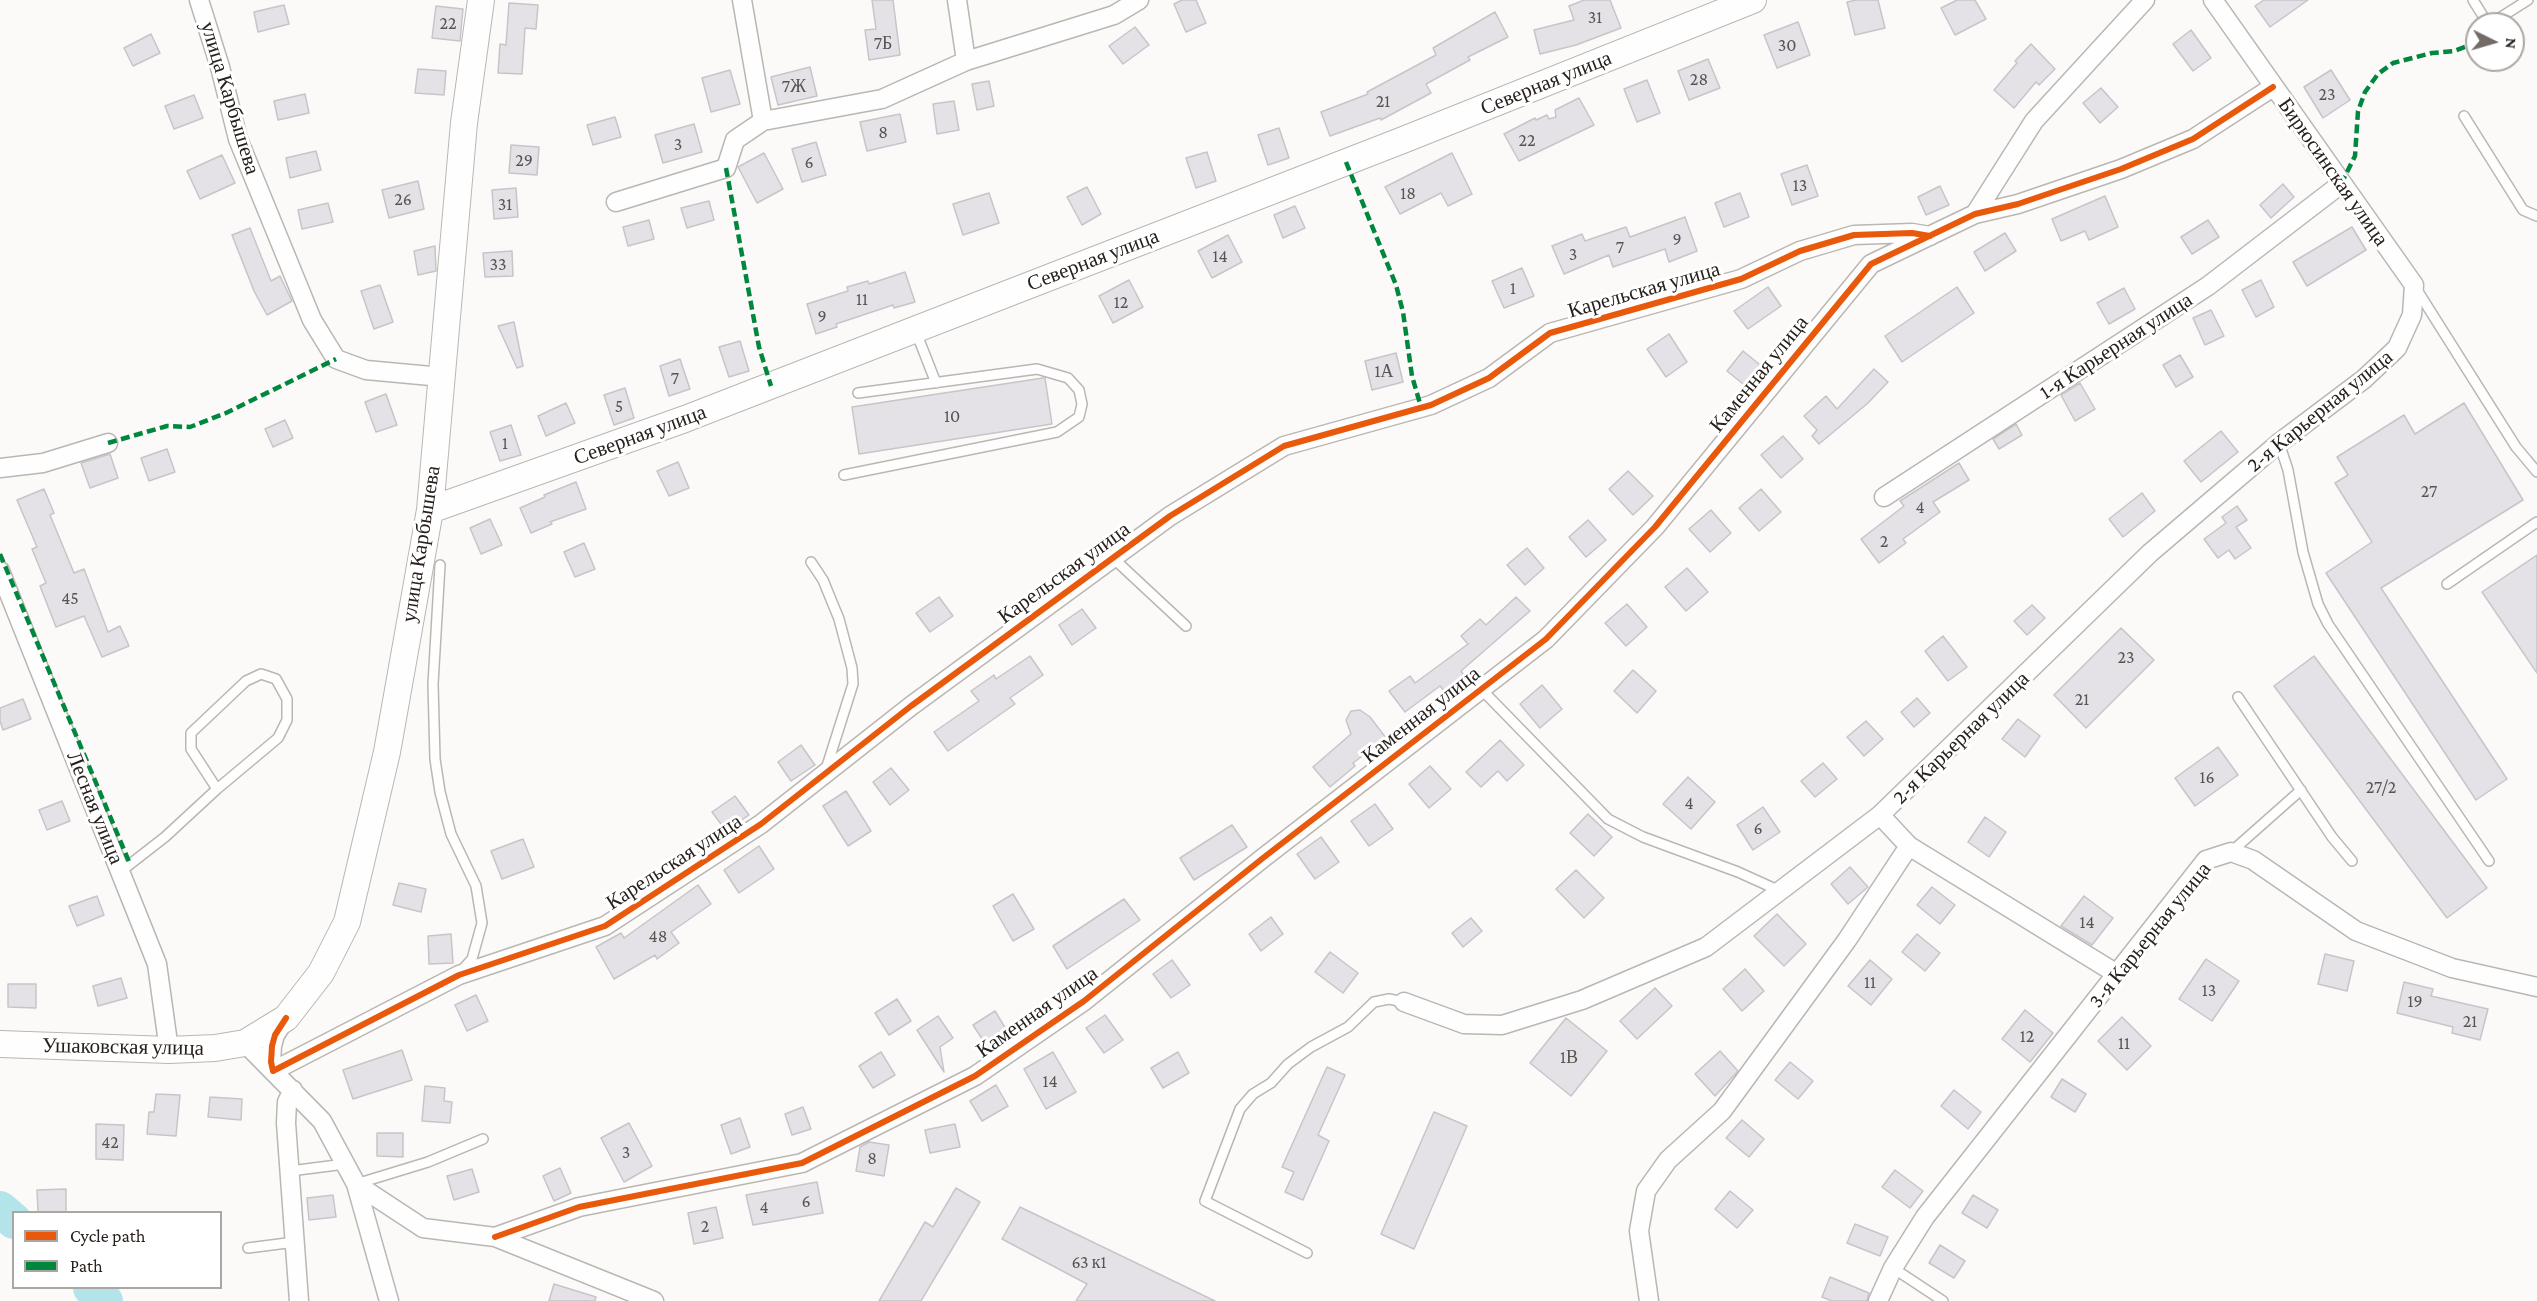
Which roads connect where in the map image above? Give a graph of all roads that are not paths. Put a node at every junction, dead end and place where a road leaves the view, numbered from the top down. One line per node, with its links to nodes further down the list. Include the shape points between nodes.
1 (199, 0): 22 (street, улица Карбышева, via 238,139 312,320 336,359 366,370)
2 (481, 0): 22 (main road, улица Карбышева, via 464,123)
3 (742, 0): 14 (street)
4 (957, 0): 11 (street)
5 (1139, 0): 11 (street, via 1114,15)
6 (1753, 0): 21 (main road, Северная улица)
7 (2145, 0): 17 (street, via 2034,121)
8 (2213, 0): 12 (street, Бирюсинская улица)
9 (2528, 0): 10 (lane)
10 (2508, 12)
11 (966, 61): 14 (street, via 882,99)
12 (2273, 87): 15 (street, Бирюсинская улица); 17 (street, Каменная улица, via 2193,139 2121,169)
13 (2464, 116): 18 (lane, via 2523,210)
14 (763, 122): 16 (street, via 735,140 726,168)
15 (2341, 184): 20 (street, Бирюсинская улица); 30 (street, 1-я Карьерная улица, via 2208,286)
16 (616, 202)
17 (1974, 214): 19 (street, Каменная улица)
18 (2537, 216)
19 (1930, 236): 33 (street, Карельская улица, via 1854,235 1800,250 1741,279 1550,333 1489,378 1431,405 1284,447 1170,516); 39 (street, Каменная улица, via 1871,264 1655,527 1545,639)
20 (2414, 285): 26 (street, 2-я Карьерная улица, via 2412,315 2397,348 2364,379); 28 (lane)
21 (915, 330): 23 (lane); 31 (main road, Северная улица, via 685,419)
22 (442, 377): 31 (main road, улица Карбышева)
23 (936, 383): 24 (lane); 29 (lane, via 1037,369 1068,378 1079,390 1082,404 1079,417 1057,432)
24 (858, 393)
25 (108, 443): 27 (street, via 43,463)
26 (2279, 443): 44 (street, 2-я Карьерная улица, via 2150,554); 48 (lane, via 2303,552 2328,624)
27 (0, 468)
28 (2537, 472)
29 (844, 475)
30 (1884, 497)
31 (430, 510): 55 (main road, улица Карбышева, via 387,753 347,922 321,974)
32 (2537, 522): 37 (lane)
33 (1113, 558): 38 (lane); 41 (street, Карельская улица)
34 (811, 562): 41 (lane, via 835,609 853,684)
35 (440, 565): 52 (lane, via 433,684 435,759 451,834 476,886 482,923 471,959)
36 (0, 571): 49 (street, Лесная улица)
37 (2447, 584)
38 (1186, 626)
39 (1481, 689): 50 (lane, via 1608,819 1643,837); 65 (street, Каменная улица, via 1084,1001 975,1076 802,1163 579,1207)
40 (2238, 697): 43 (lane)
41 (824, 774): 52 (street, Карельская улица, via 761,824 605,926)
42 (217, 789): 42 (lane, via 278,738 287,720 287,699 276,679 261,674 246,681 191,733 191,749); 49 (lane)
43 (2301, 790): 46 (lane); 47 (lane)
44 (1880, 815): 45 (street); 50 (street, 2-я Карьерная улица)
45 (1909, 846): 51 (street); 73 (street, via 1848,940 1722,1111 1668,1160 1646,1191 1639,1231)
46 (2231, 852): 51 (street, 3-я Карьерная улица, via 2206,860); 53 (street, 3-я Карьерная улица, via 2253,860 2356,931 2452,968)
47 (2352, 861)
48 (2489, 861)
49 (120, 872): 58 (street, Лесная улица, via 157,964)
50 (1780, 891): 54 (street, 2-я Карьерная улица, via 1706,947 1582,1000 1502,1025 1464,1024)
51 (2117, 974): 69 (street, 3-я Карьерная улица, via 1925,1217)
52 (459, 975): 59 (street, Карельская улица)
53 (2537, 987)
54 (1404, 1002): 68 (lane, via 1374,1002 1348,1028 1288,1064 1240,1109 1205,1201)
55 (286, 1018): 56 (main road, улица Карбышева); 59 (street, via 272,1046)
56 (245, 1043): 58 (main road, Ушаковская улица); 59 (street)
57 (0, 1044): 58 (main road, Ушаковская улица)
58 (169, 1050)
59 (273, 1071): 60 (street)
60 (293, 1090): 62 (street, via 322,1121); 63 (street, via 287,1102)
61 (483, 1139): 64 (lane, via 428,1162)
62 (345, 1164): 63 (lane); 64 (street)
63 (290, 1171): 66 (street)
64 (356, 1184): 65 (street, via 423,1228); 71 (street)
65 (495, 1237): 72 (street)
66 (295, 1242): 67 (lane); 70 (street)
67 (248, 1248)
68 (1307, 1253)
69 (1893, 1268): 74 (street, 3-я Карьерная улица); 75 (lane)
70 (299, 1301)
71 (389, 1301)
72 (654, 1301)
73 (1649, 1301)
74 (1878, 1301)
75 (1943, 1301)

